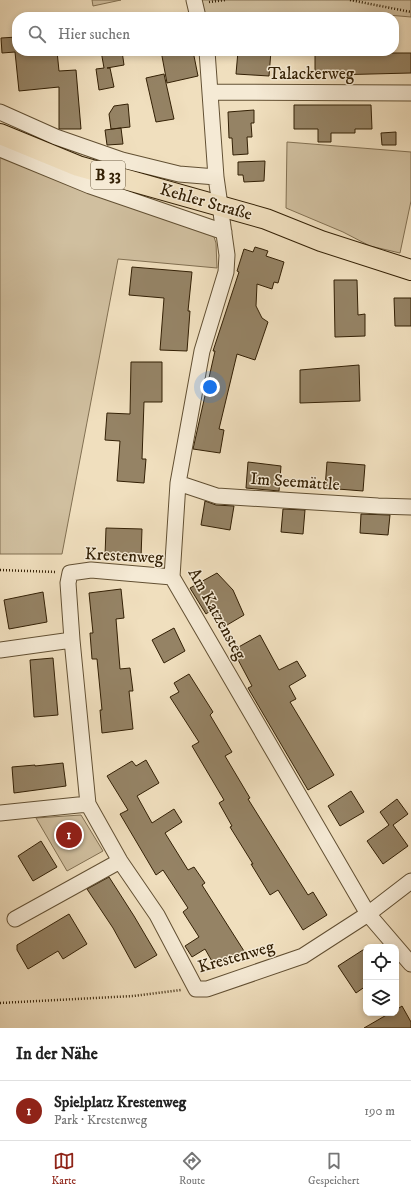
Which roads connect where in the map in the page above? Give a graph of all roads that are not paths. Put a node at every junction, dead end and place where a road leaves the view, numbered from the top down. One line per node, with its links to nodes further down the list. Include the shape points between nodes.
1 (194, 0): 2 (street)
2 (197, 12)
3 (207, 56): 4 (street, Am Katzensteg)
4 (211, 92): 5 (street, Talackerweg); 9 (street, Am Katzensteg)
5 (411, 93)
6 (0, 112): 9 (street, Kehler Straße, via 56,137 122,160 179,174)
7 (0, 134): 10 (main road, Kehler Straße / B 33, via 78,166)
8 (0, 150): 11 (street, via 90,186)
9 (216, 177): 10 (street, Am Katzensteg)
10 (220, 206): 11 (street, Am Katzensteg); 12 (main road, Kehler Straße / B 33, via 266,219 322,241)
11 (224, 232): 13 (street, Am Katzensteg, via 226,272 202,351)
12 (411, 270)
13 (178, 484): 14 (street, Im Seemättle, via 216,496); 15 (street, Am Katzensteg)
14 (411, 507)
15 (172, 577): 16 (street, Krestenweg, via 91,570 70,573 68,583); 22 (street, Am Katzensteg)
16 (72, 640): 17 (street); 18 (street, Krestenweg)
17 (0, 650)
18 (88, 804): 19 (street); 20 (street, Krestenweg)
19 (0, 813)
20 (120, 861): 22 (street, Krestenweg, via 157,914 196,989 207,989 303,956); 23 (street)
21 (411, 881): 22 (street, Krestenweg)
22 (368, 914): 24 (street, Am Katzensteg)
23 (15, 919)
24 (411, 964)

